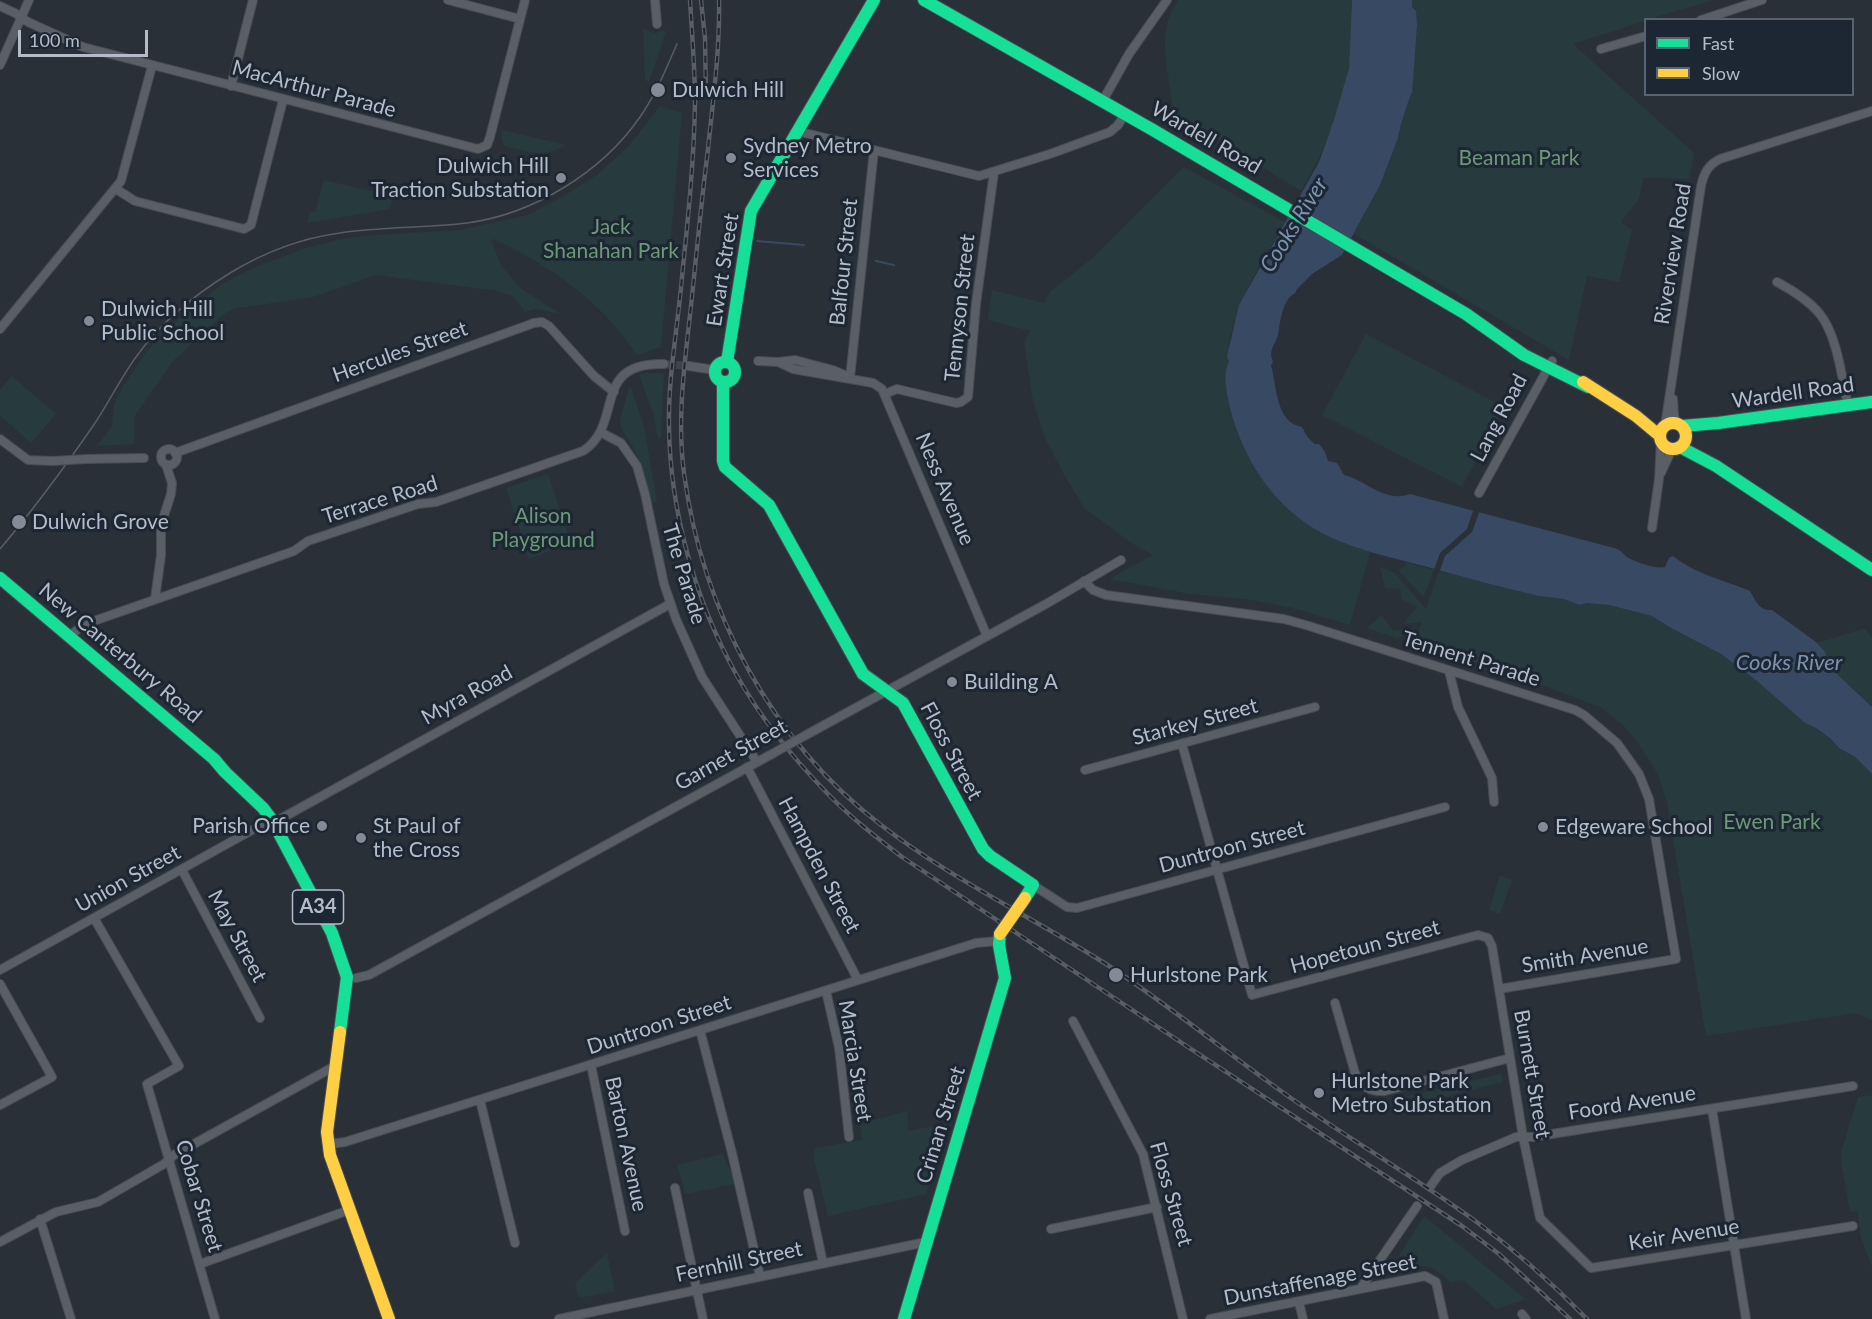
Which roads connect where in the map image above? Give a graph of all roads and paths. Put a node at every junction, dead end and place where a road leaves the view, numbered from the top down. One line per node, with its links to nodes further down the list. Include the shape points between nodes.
1 (29, 0): 11 (street)
2 (253, 0): 19 (street)
3 (448, 0): 13 (street)
4 (525, 0): 13 (street)
5 (655, 0): 14 (street)
6 (924, 0): 21 (main road, Wardell Road)
7 (1167, 0): 21 (street, via 1129,54)
8 (1762, 0): 12 (street)
9 (870, 3): 24 (main road, Ewart Street)
10 (0, 6): 11 (street, MacArthur Parade)
11 (22, 17): 17 (street); 18 (street, MacArthur Parade, via 82,47)
12 (1707, 18)
13 (520, 19): 20 (street, MacArthur Parade, via 487,146 473,149)
14 (657, 24)
15 (1644, 37): 16 (street)
16 (1601, 49)
17 (0, 66)
18 (152, 66): 19 (street, MacArthur Parade); 27 (street, via 123,176)
19 (231, 86): 20 (street, MacArthur Parade)
20 (283, 100): 27 (street, via 251,225 244,230 135,201)
21 (1102, 102): 23 (main road, Wardell Road)
22 (1872, 111): 43 (street, Riverview Road, via 1720,159 1706,170 1673,377)
23 (1125, 114): 26 (street, via 1110,132); 34 (main road, Wardell Road, via 1466,314)
24 (798, 130): 25 (street); 31 (main road, Ewart Street, via 752,211)
25 (874, 150): 26 (street, via 979,176); 36 (street, Balfour Street)
26 (994, 171): 39 (street, Tennyson Street, via 968,397 956,403 897,389)
27 (116, 189): 29 (street)
28 (1778, 282): 41 (street, via 1819,313 1832,338)
29 (0, 329)
30 (758, 361): 36 (street)
31 (727, 362): 35 (main road, via 719,363); 37 (main road, via 734,375)
32 (664, 364): 38 (street, Terrace Road, via 637,367 621,376)
33 (689, 366): 35 (street)
34 (1548, 367): 43 (main road, Wardell Road); 47 (street, Lang Road)
35 (715, 370): 37 (main road)
36 (850, 378): 39 (street, via 876,384)
37 (723, 382): 58 (main road, via 725,468 769,505 863,674)
38 (614, 392): 42 (street, Terrace Road); 53 (street, Hercules Street, via 594,376 549,326 534,322 175,453 175,462 166,465 172,483 161,525)
39 (885, 394): 55 (street, Ness Avenue)
40 (1872, 402): 41 (main road, Wardell Road)
41 (1848, 406): 43 (main road, Wardell Road, via 1718,423)
42 (600, 432): 53 (street, Terrace Road, via 591,446 574,454 308,541 294,551); 54 (street, The Parade, via 621,443 637,466)
43 (1673, 435): 46 (street); 46 (street); 50 (main road)
44 (0, 439): 45 (street, bridge, via 28,460 38,462)
45 (144, 458)
46 (1659, 479): 48 (street)
47 (1479, 493)
48 (1652, 528)
49 (1122, 560): 52 (street, Garnet Street)
50 (1872, 570)
51 (0, 578): 56 (main road, New Canterbury Road / A34)
52 (1084, 581): 55 (street, Garnet Street); 57 (street, Tennent Parade, via 1106,595 1295,622)
53 (155, 599): 56 (street, Terrace Road, via 85,624)
54 (670, 604): 61 (street, The Parade, via 702,677); 66 (street, Myra Road)
55 (987, 636): 58 (street, Garnet Street)
56 (69, 637): 66 (main road, New Canterbury Road / A34, via 214,759 221,770)
57 (1449, 671): 64 (street, via 1458,707 1492,778); 73 (street, Tennent Parade, via 1575,710 1620,746 1639,774 1649,799)
58 (886, 690): 61 (street, Garnet Street, bridge); 69 (main road, Floss Street, via 903,703 983,849)
59 (1315, 707): 60 (street, Starkey Street)
60 (1182, 744): 63 (street, Starkey Street); 68 (street)
61 (757, 762): 62 (street, Garnet Street)
62 (747, 767): 75 (street, Garnet Street, via 369,975); 76 (street, Hampden Street)
63 (1084, 770)
64 (1494, 802)
65 (1445, 807): 68 (street, Duntroon Street)
66 (277, 819): 67 (street, Union Street); 75 (main road, New Canterbury Road / A34, via 352,957); 86 (main road, New Canterbury Road / A34, via 346,968 347,987)
67 (182, 870): 70 (street, Union Street); 81 (street, May Street)
68 (1217, 870): 69 (street, Duntroon Street, via 1073,908); 72 (street, Hopetoun Street, via 1252,995 1478,935)
69 (1033, 885): 71 (main road, bridge)
70 (94, 918): 74 (street, Union Street); 94 (street, Cobar Street, via 178,1066 147,1084)
71 (999, 938): 76 (street, Duntroon Street); 107 (main road, Crinan Street, via 1005,978)
72 (1488, 938): 78 (street, Burnett Street)
73 (1677, 959): 78 (street, Smith Avenue)
74 (0, 970)
75 (356, 978): 93 (main road, New Canterbury Road / A34, via 335,1133)
76 (858, 980): 79 (street, Duntroon Street)
77 (0, 984): 89 (street, via 52,1077)
78 (1499, 988): 84 (street, Burnett Street)
79 (826, 991): 83 (street, Duntroon Street); 91 (street, Marcia Street, via 839,1048)
80 (1335, 1003): 84 (street, via 1355,1073 1366,1089 1385,1091)
81 (260, 1018)
82 (1073, 1021): 99 (street, Floss Street, via 1143,1154)
83 (700, 1030): 85 (street, Duntroon Street); 112 (street)
84 (1510, 1058): 92 (street, Burnett Street)
85 (591, 1065): 88 (street, Duntroon Street); 105 (street, Barton Avenue)
86 (335, 1066): 93 (main road, New Canterbury Road / A34, via 327,1132); 94 (street)
87 (1853, 1086): 90 (street, Foord Avenue)
88 (480, 1100): 93 (street, Duntroon Street); 108 (street)
89 (0, 1105)
90 (1712, 1109): 92 (street, Foord Avenue); 109 (street)
91 (849, 1137)
92 (1523, 1137): 95 (street, Foord Avenue, via 1453,1164); 101 (street, Burnett Street)
93 (330, 1144): 100 (main road, New Canterbury Road / A34, via 333,1166)
94 (169, 1160): 102 (street, via 98,1202); 111 (street, Cobar Street)
95 (1430, 1187)
96 (675, 1188): 114 (street)
97 (808, 1193): 110 (street)
98 (1417, 1206): 113 (street)
99 (1157, 1207): 104 (street); 122 (street, Floss Street)
100 (349, 1210): 111 (street); 116 (main road, New Canterbury Road / A34)
101 (1540, 1218): 109 (street, Keir Avenue, via 1591,1268)
102 (40, 1219): 106 (street); 117 (street)
103 (1853, 1226): 109 (street, Keir Avenue)
104 (1051, 1228)
105 (625, 1231)
106 (0, 1242)
107 (926, 1242): 110 (street, Fernhill Street); 121 (main road, Crinan Street)
108 (515, 1243)
109 (1733, 1245): 126 (street)
110 (823, 1263): 112 (street, Fernhill Street)
111 (200, 1264): 118 (street, Cobar Street)
112 (760, 1276): 114 (street, Fernhill Street)
113 (1360, 1289): 115 (street, Dunstaffenage Street); 125 (street, Dunstaffenage Street, via 1425,1276 1436,1282)
114 (697, 1290): 119 (street, Fernhill Street); 120 (street)
115 (1299, 1302): 123 (street, Dunstaffenage Street); 124 (street)
116 (385, 1318)
117 (71, 1319)
118 (215, 1319)
119 (559, 1319)
120 (703, 1319)
121 (904, 1319)
122 (1183, 1319)
123 (1210, 1319)
124 (1303, 1319)
125 (1444, 1319)
126 (1746, 1319)

